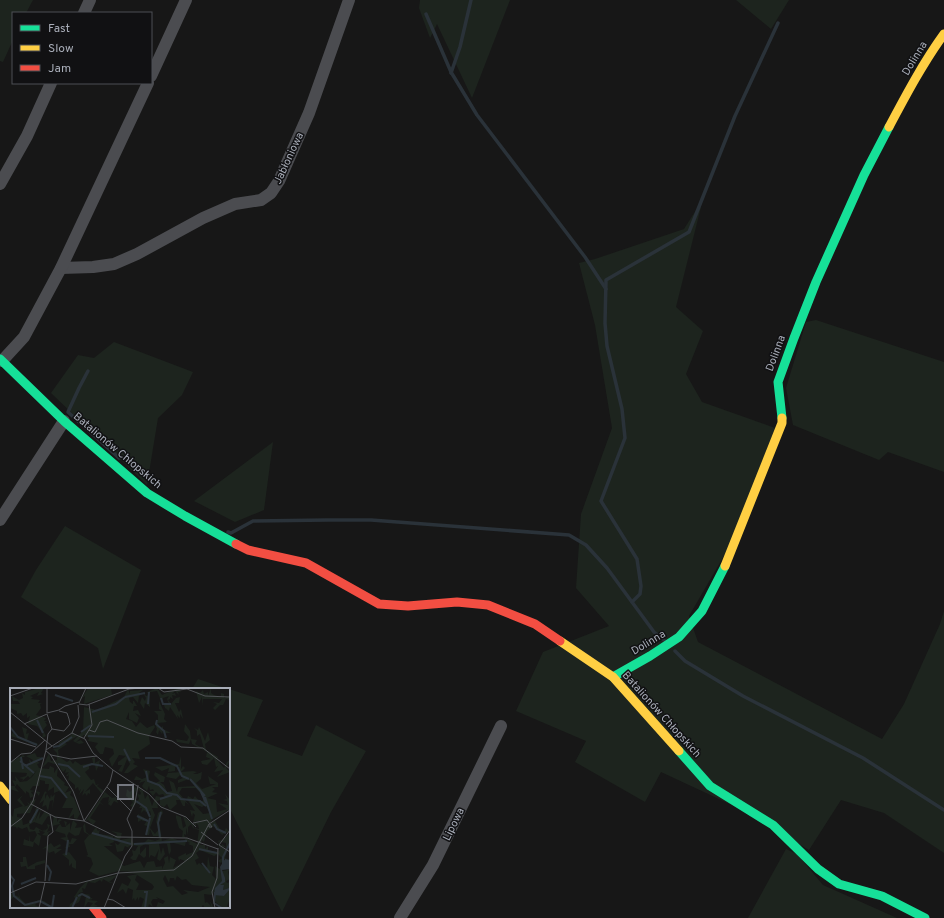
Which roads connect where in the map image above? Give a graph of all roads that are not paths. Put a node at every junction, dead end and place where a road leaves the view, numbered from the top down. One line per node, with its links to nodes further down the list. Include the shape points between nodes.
1 (90, 0): 4 (street)
2 (186, 0): 6 (street)
3 (349, 0): 10 (street, Jabłoniowa, via 309,114 279,181 271,192 260,200 235,204 203,218 114,264)
4 (84, 12)
5 (944, 34): 14 (street, Dolinna, via 906,95 864,175 816,282 778,382 782,423 729,559 702,611 679,637)
6 (152, 74)
7 (51, 84): 9 (street, via 27,136)
8 (148, 84): 10 (street)
9 (0, 184)
10 (61, 268): 11 (street, via 24,337)
11 (1, 360): 12 (street, Batalionów Chłopskich)
12 (64, 420): 13 (street); 14 (street, Batalionów Chłopskich, via 148,493 248,550 306,563 379,604 408,606 457,602 488,605 535,624)
13 (0, 520)
14 (613, 677): 21 (street, Batalionów Chłopskich, via 710,786 773,825 818,869 839,884 882,896)
15 (501, 726): 20 (street, Lipowa, via 433,866)
16 (0, 786): 17 (street)
17 (10, 799)
18 (94, 908): 19 (street)
19 (102, 918)
20 (400, 918)
21 (925, 918)

